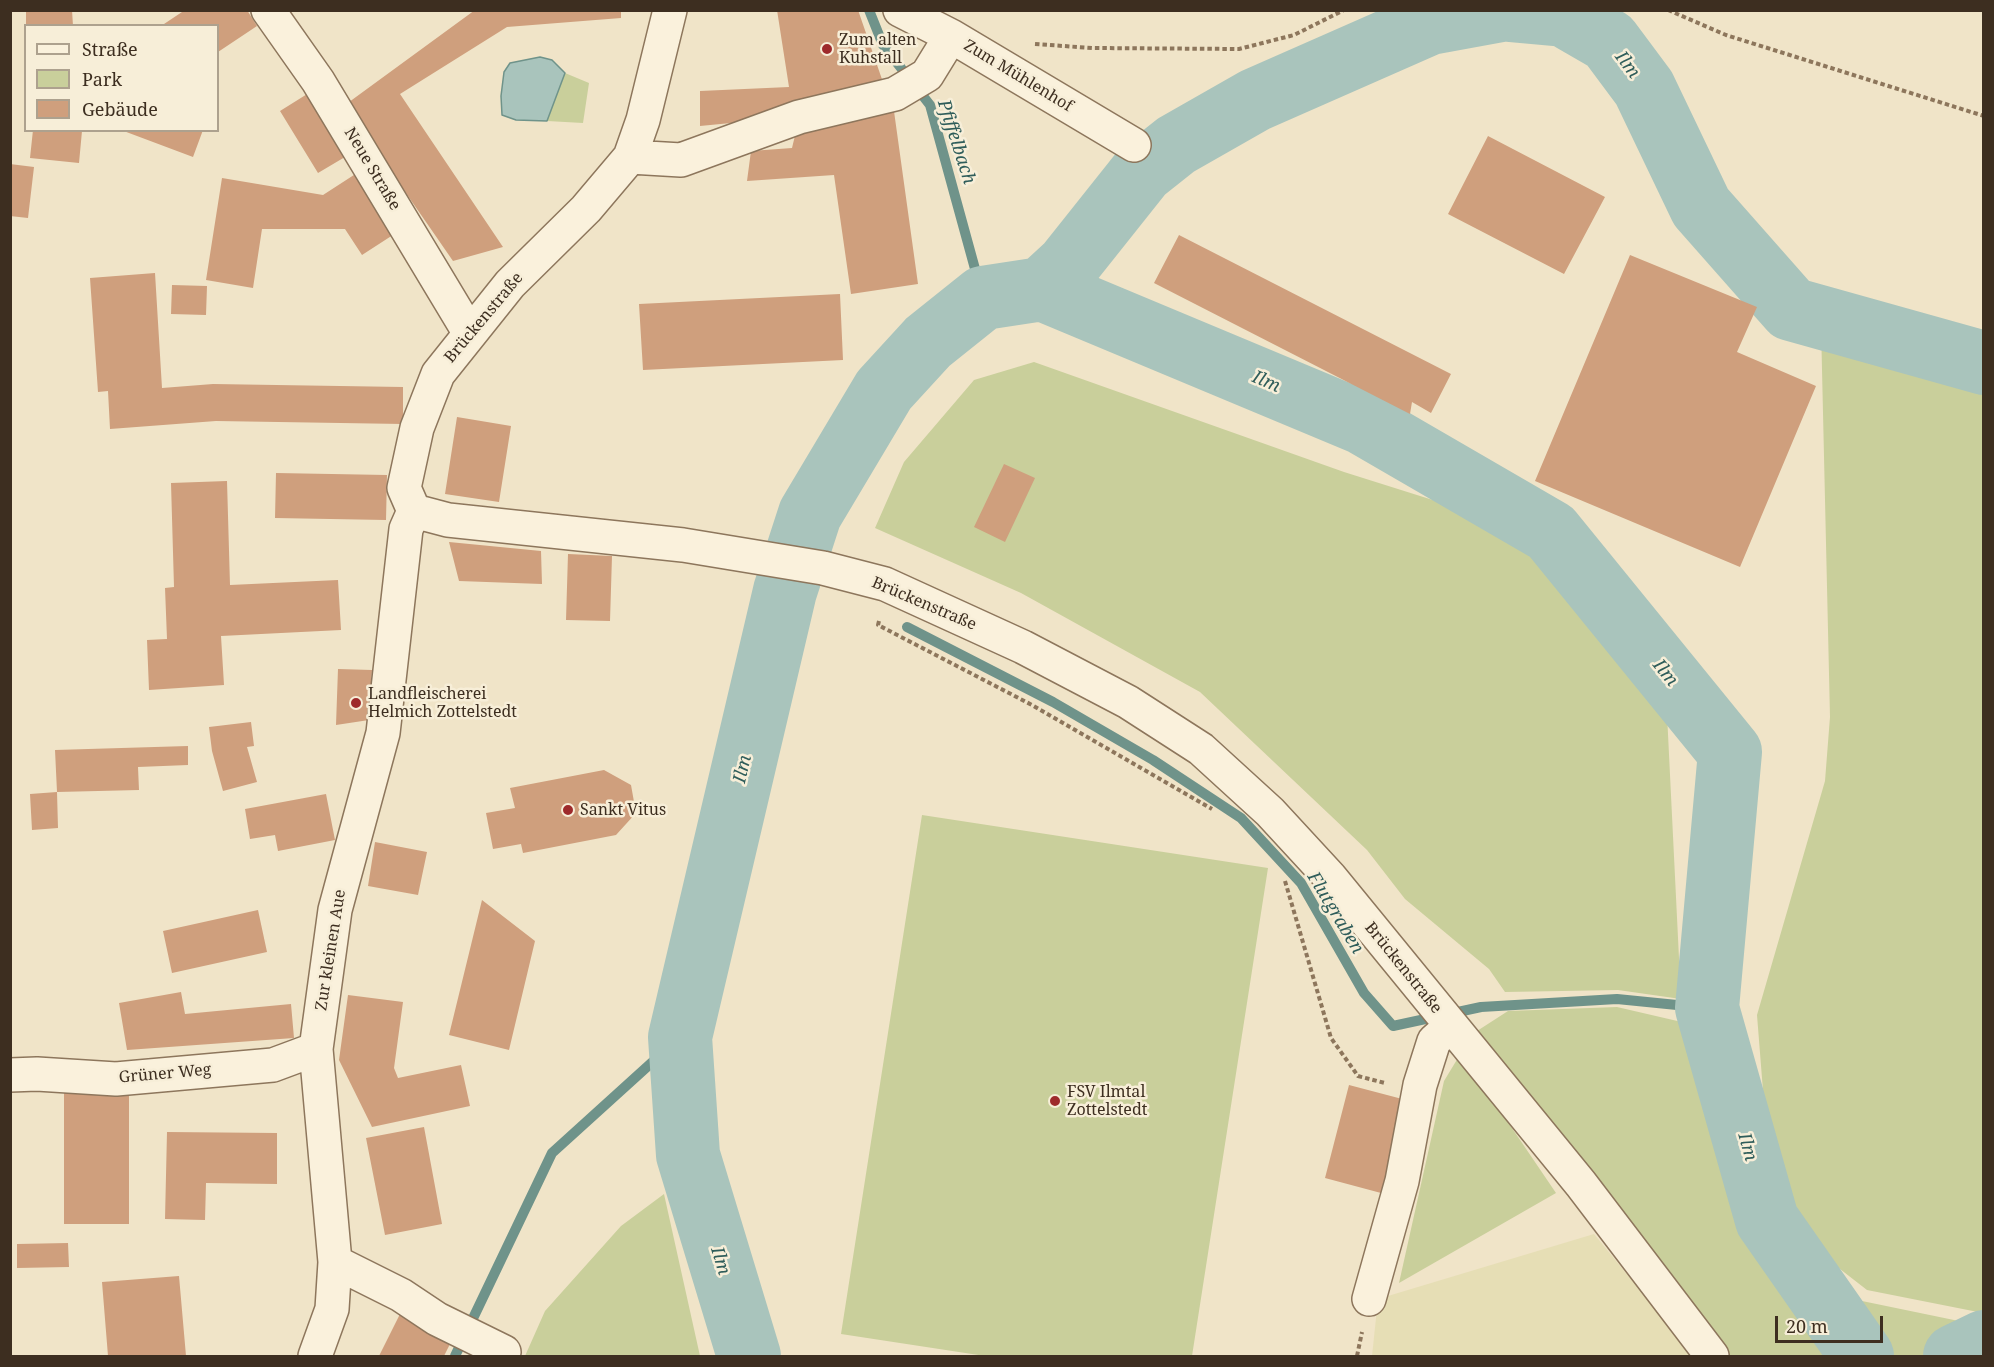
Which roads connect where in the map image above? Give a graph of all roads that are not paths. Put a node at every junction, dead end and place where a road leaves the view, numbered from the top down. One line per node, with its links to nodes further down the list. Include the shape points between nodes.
1 (268, 10): 7 (street, Neue Straße, via 318,81)
2 (670, 10): 6 (street, Brückenstraße)
3 (900, 10): 4 (street, Zum Mühlenhof)
4 (951, 36): 5 (street, Zum Mühlenhof); 6 (street, via 927,75 895,94 799,117 681,160)
5 (1134, 145)
6 (630, 157): 7 (street, Brückenstraße)
7 (469, 332): 8 (street, Brückenstraße, via 438,374 417,428 404,488)
8 (414, 511): 9 (street, Brückenstraße, via 448,520 683,545 823,568 885,584 1023,647 1128,702 1201,749 1293,836); 10 (street, Zur kleinen Aue, via 406,529 383,733 335,910)
9 (1451, 1026): 13 (street, via 1434,1041 1420,1085 1402,1181); 16 (street, Brückenstraße, via 1581,1184)
10 (316, 1048): 11 (street, Grüner Weg, via 273,1065 116,1079); 12 (street, Zur kleinen Aue)
11 (10, 1075)
12 (335, 1262): 14 (street, via 401,1295 437,1320); 15 (street, Zur kleinen Aue, via 332,1309)
13 (1369, 1299)
14 (504, 1352)
15 (315, 1356)
16 (1712, 1356)

